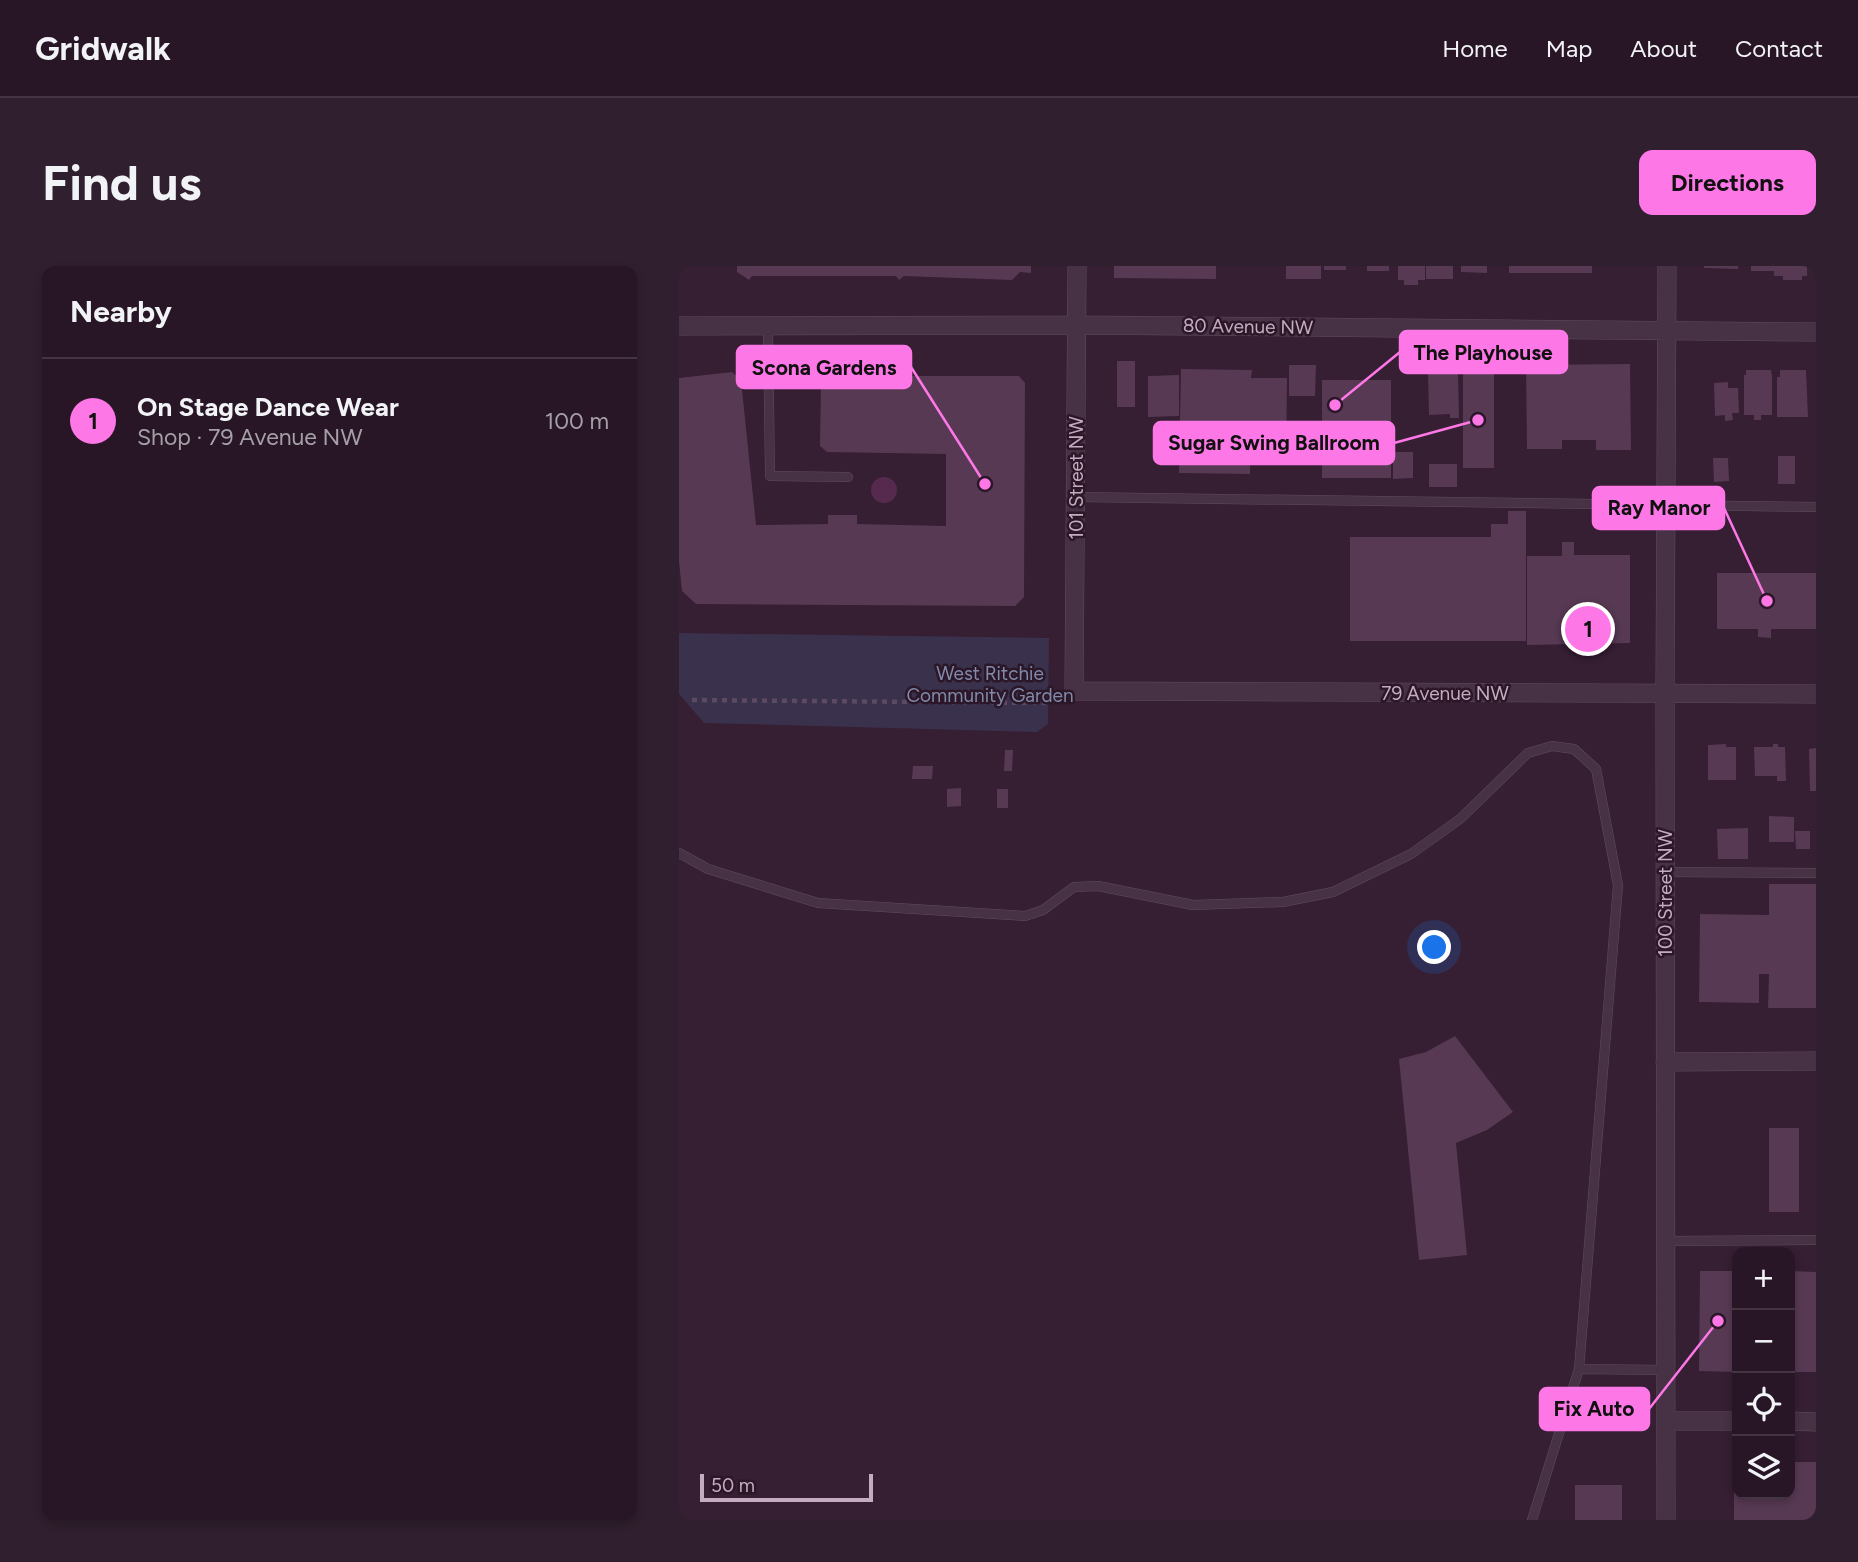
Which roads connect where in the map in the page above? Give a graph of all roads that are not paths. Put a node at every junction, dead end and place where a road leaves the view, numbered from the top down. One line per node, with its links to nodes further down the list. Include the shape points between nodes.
1 (1077, 266): 3 (street, 101 Street NW)
2 (1667, 266): 6 (street, 100 Street NW)
3 (1076, 325): 5 (street, 80 Avenue NW); 6 (street, 80 Avenue NW); 9 (street, 101 Street NW)
4 (679, 326): 5 (street, 80 Avenue NW)
5 (768, 326): 8 (lane, via 770,476)
6 (1667, 332): 7 (street, 80 Avenue NW); 10 (street, 100 Street NW)
7 (1816, 332)
8 (848, 477)
9 (1077, 497): 10 (lane); 12 (street, 101 Street NW)
10 (1666, 506): 11 (lane); 13 (street, 100 Street NW)
11 (1816, 507)
12 (1074, 691): 13 (street, 79 Avenue NW)
13 (1665, 694): 14 (street, 79 Avenue NW); 16 (street, 100 Street NW)
14 (1816, 694)
15 (679, 853): 22 (lane, via 708,869 818,903 1025,916 1043,910 1074,887 1098,886 1193,905 1283,902 1333,892 1411,854 1460,819 1528,753 1552,746 1574,749 1596,769 1618,885)
16 (1665, 872): 17 (lane); 19 (street, 100 Street NW)
17 (1816, 873)
18 (1816, 1061): 19 (street)
19 (1665, 1062): 21 (street, 100 Street NW)
20 (1816, 1240): 21 (lane)
21 (1665, 1241): 23 (street, 100 Street NW)
22 (1579, 1369): 23 (lane); 28 (lane)
23 (1667, 1370): 24 (street, 100 Street NW)
24 (1667, 1421): 25 (street); 29 (street, 100 Street NW)
25 (1732, 1421)
26 (1795, 1422): 27 (street)
27 (1816, 1422)
28 (1532, 1520)
29 (1666, 1520)

